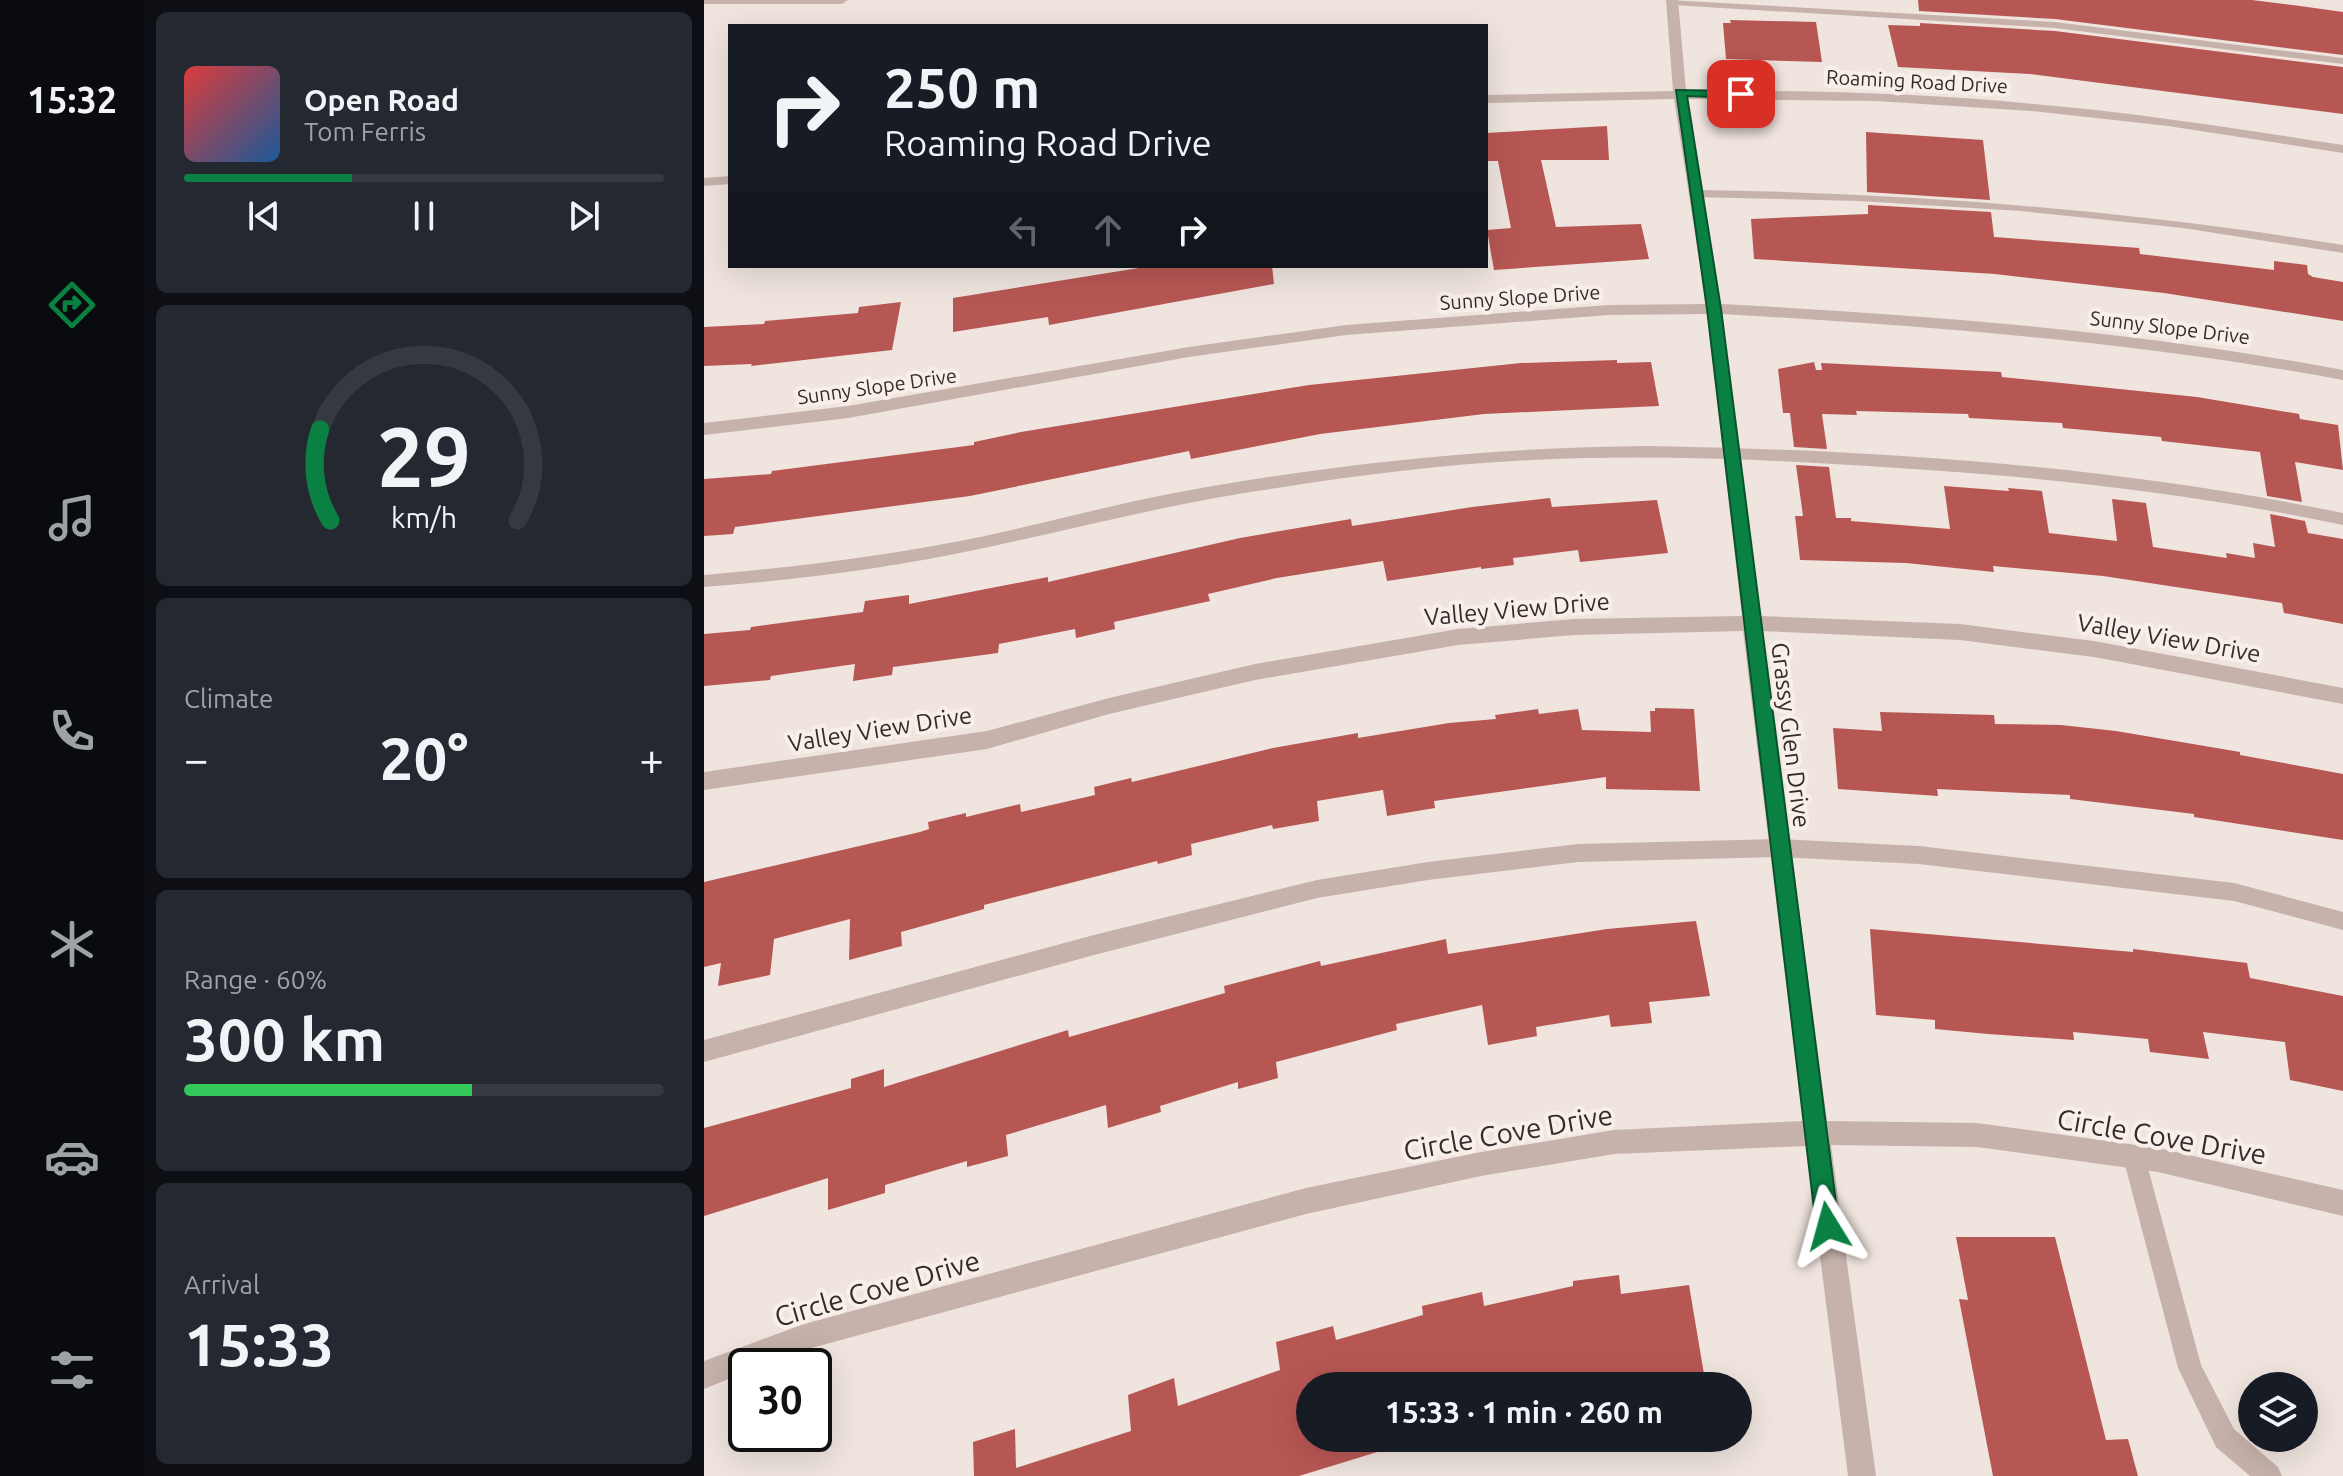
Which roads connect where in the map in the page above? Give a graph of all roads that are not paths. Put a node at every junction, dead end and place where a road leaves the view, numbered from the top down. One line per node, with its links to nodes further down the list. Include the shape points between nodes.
1 (704, 0): 2 (street)
2 (842, 0)
3 (1672, 1): 4 (lane, via 2055,25); 5 (street, Grassy Glen Drive)
4 (2343, 61)
5 (1680, 93): 6 (street, Roaming Road Drive); 7 (street, Roaming Road Drive, via 2016,106 2215,128); 10 (street, Grassy Glen Drive)
6 (1488, 99)
7 (2343, 149)
8 (728, 180): 9 (street)
9 (704, 182)
10 (1696, 194): 11 (lane, via 1986,203); 12 (street, Grassy Glen Drive)
11 (2343, 249)
12 (1714, 309): 13 (street, Sunny Slope Drive, via 2036,330 2236,355); 14 (street, Sunny Slope Drive, via 1609,310 1346,330 848,412); 15 (street, Grassy Glen Drive)
13 (2343, 375)
14 (704, 429)
15 (1730, 453): 16 (lane, via 2051,474 2272,503); 17 (lane, via 1527,455 1421,463 1140,505 981,542 802,572); 18 (street, Grassy Glen Drive)
16 (2343, 519)
17 (704, 581)
18 (1751, 623): 19 (street, Valley View Drive, via 1990,636 2094,649); 20 (street, Valley View Drive, via 1574,627 1458,637 1255,672 987,740); 21 (street, Grassy Glen Drive)
19 (2343, 696)
20 (704, 781)
21 (1779, 848): 22 (lane, via 1919,855 2234,892); 23 (lane, via 1578,853 1317,889); 24 (street, Grassy Glen Drive)
22 (2343, 921)
23 (704, 1051)
24 (1815, 1133): 25 (street, Circle Cove Drive, via 1977,1135); 27 (street, Circle Cove Drive, via 1614,1142 1306,1201 804,1337); 28 (street, Grassy Glen Drive)
25 (2134, 1157): 26 (street, Circle Cove Drive); 29 (lane, via 2190,1368 2225,1438)
26 (2343, 1203)
27 (704, 1375)
28 (1862, 1476)
29 (2269, 1476)

